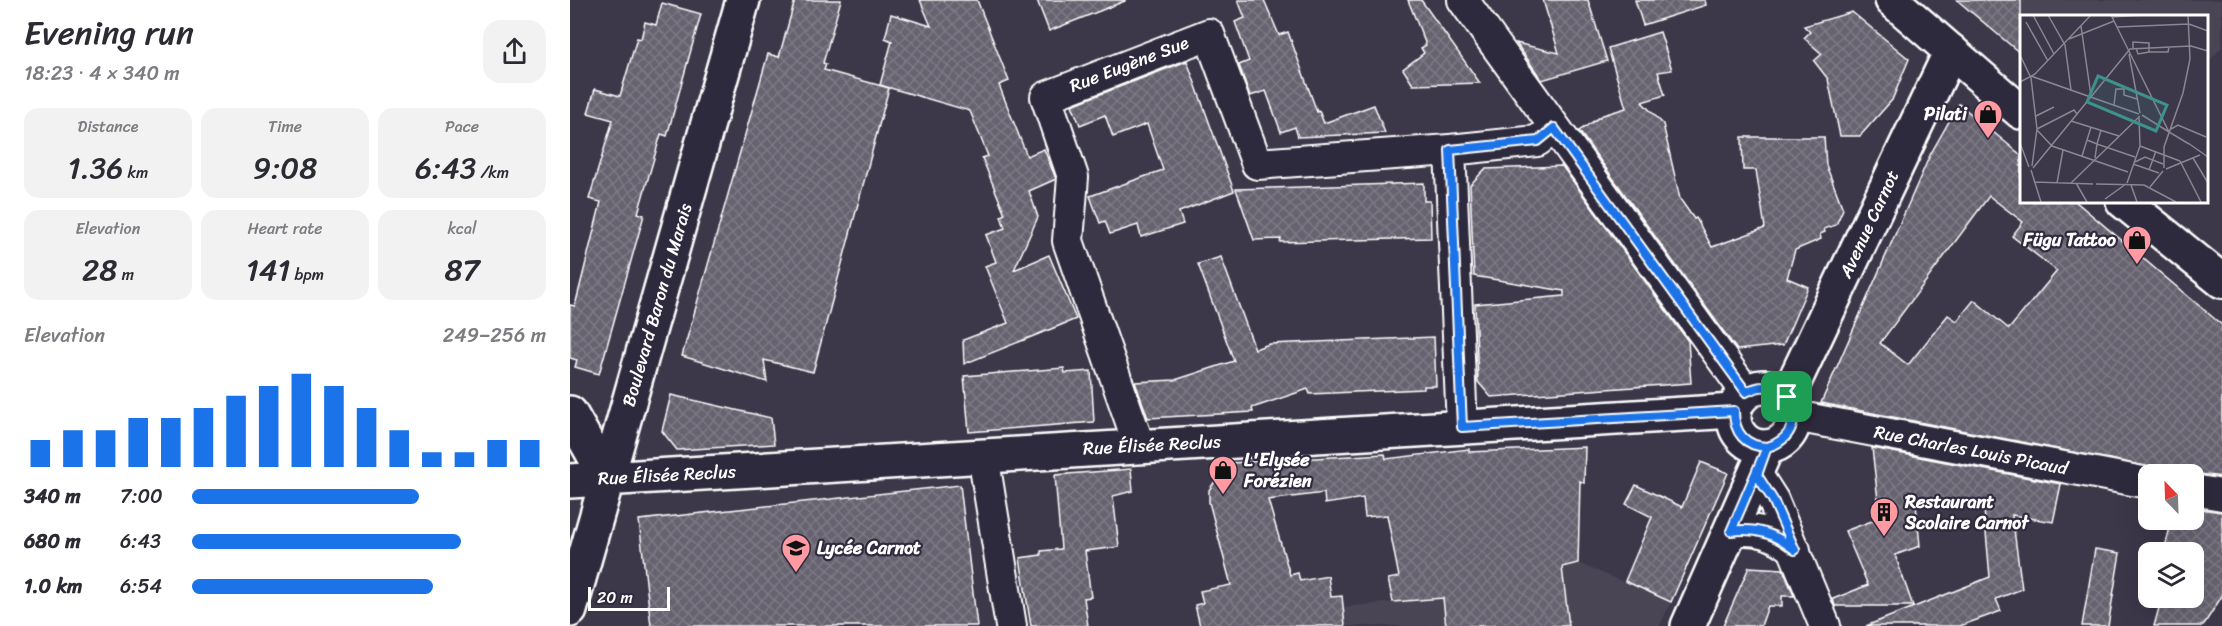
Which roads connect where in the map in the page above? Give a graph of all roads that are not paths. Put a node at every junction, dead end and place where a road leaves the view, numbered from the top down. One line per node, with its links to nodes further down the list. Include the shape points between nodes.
1 (742, 0): 17 (street, Boulevard Baron du Marais)
2 (1463, 0): 6 (street)
3 (1892, 0): 4 (street)
4 (1951, 51): 5 (street); 11 (street, Avenue Carnot)
5 (2020, 111)
6 (1554, 128): 7 (street, Rue Eugène Sue, via 1538,141); 10 (street)
7 (1450, 150): 13 (street); 14 (street, Rue Eugène Sue, via 1257,164 1209,34 1046,97 1073,177 1068,240)
8 (2125, 202): 9 (street)
9 (2222, 280)
10 (1740, 402): 11 (street, via 1762,386 1780,391); 13 (street, Rue Élisée Reclus); 16 (street, via 1736,430)
11 (1791, 406): 16 (street, via 1790,433); 19 (street, Rue Charles Louis Picaud)
12 (570, 413): 17 (street)
13 (1462, 427): 14 (street, Rue Élisée Reclus)
14 (1139, 445): 15 (street, Rue Élisée Reclus)
15 (983, 455): 17 (street, Rue Élisée Reclus); 25 (street)
16 (1762, 461): 22 (street); 23 (street, via 1773,500)
17 (607, 478): 18 (street, Rue Élisée Reclus); 24 (street, Boulevard Baron du Marais)
18 (570, 481)
19 (2138, 481)
20 (2204, 492): 21 (street)
21 (2222, 495)
22 (1731, 531): 23 (street, via 1770,534); 26 (street)
23 (1795, 550): 27 (street)
24 (570, 610)
25 (1011, 626)
26 (1688, 626)
27 (1825, 626)

